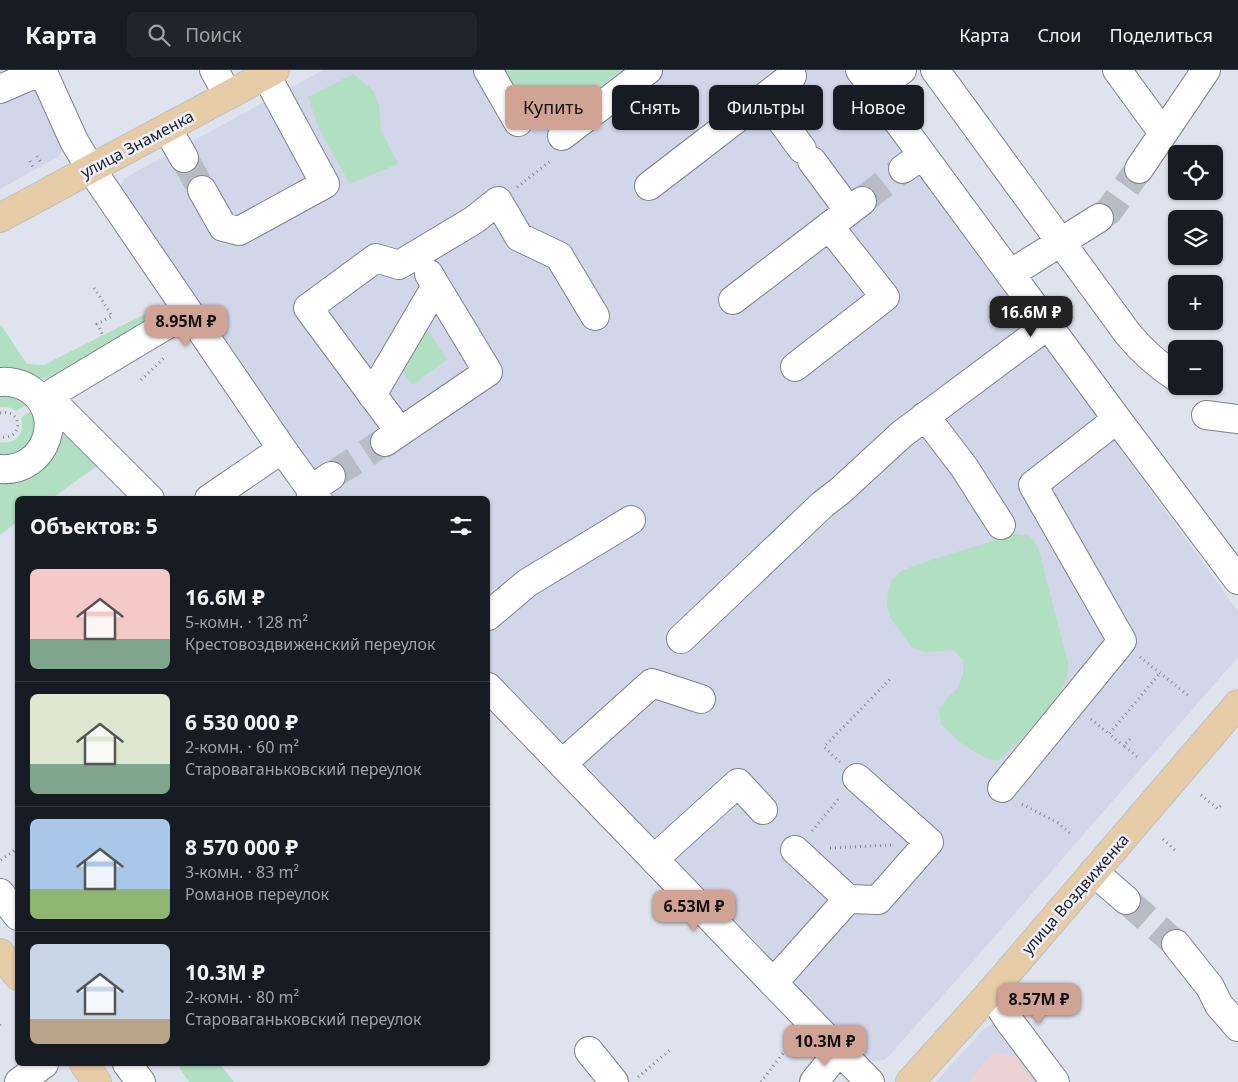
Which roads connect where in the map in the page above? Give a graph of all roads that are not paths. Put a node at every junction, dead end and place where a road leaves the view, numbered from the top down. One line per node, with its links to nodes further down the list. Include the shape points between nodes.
1 (42, 70): 13 (street); 22 (street, via 74,141)
2 (214, 70): 14 (street)
3 (488, 70): 15 (street)
4 (648, 70): 20 (street)
5 (902, 70): 11 (street)
6 (934, 70): 29 (street)
7 (1117, 70): 19 (street)
8 (1206, 70): 19 (street)
9 (271, 72): 14 (main road, улица Знаменка); 25 (street, via 324,184 239,231 222,227)
10 (792, 76): 12 (street)
11 (868, 80): 31 (street, via 913,162)
12 (780, 85)
13 (0, 89)
14 (228, 95): 16 (main road, улица Знаменка)
15 (505, 99)
16 (167, 128): 21 (street); 22 (main road, улица Знаменка)
17 (721, 130): 24 (street)
18 (788, 130): 26 (street)
19 (1163, 133): 23 (street)
20 (562, 136)
21 (184, 158)
22 (91, 169): 27 (main road, улица Знаменка); 34 (street)
23 (1139, 169)
24 (649, 186)
25 (202, 190)
26 (847, 212): 33 (street); 37 (street, via 885,297)
27 (0, 218)
28 (1099, 218): 29 (street)
29 (1061, 242): 31 (street); 38 (street, via 1128,334)
30 (417, 254): 32 (street); 35 (street, via 474,220 498,201 519,237 559,256); 40 (street, via 399,265 376,258 308,308)
31 (1010, 274): 36 (street)
32 (436, 286): 40 (street); 40 (street, via 488,372 392,437)
33 (733, 300)
34 (188, 312): 41 (street); 46 (street)
35 (596, 316)
36 (1048, 325): 43 (street); 44 (street)
37 (795, 368)
38 (1168, 371)
39 (0, 382): 41 (street, via 20,384)
40 (372, 395)
41 (44, 399): 47 (street, via 49,427 40,453 29,463); 49 (street)
42 (1206, 415): 45 (street)
43 (925, 416): 52 (street, via 964,467); 55 (street, via 823,504)
44 (1117, 419): 53 (street); 61 (street, via 1033,485 1122,641)
45 (1238, 420)
46 (282, 449): 48 (street); 50 (street)
47 (0, 470)
48 (320, 488)
49 (147, 496)
50 (214, 496)
51 (631, 520): 54 (street, via 527,583)
52 (1001, 525)
53 (1238, 580)
54 (490, 614)
55 (681, 639)
56 (490, 689): 59 (street)
57 (700, 699): 59 (street, via 652,683)
58 (1238, 704): 65 (main road, улица Воздвиженка)
59 (562, 764): 64 (street)
60 (857, 778): 67 (street, via 929,842 878,900)
61 (1002, 788)
62 (763, 810): 64 (street, via 738,783)
63 (795, 850): 67 (street)
64 (654, 859): 73 (street)
65 (1094, 872): 68 (street); 74 (main road, улица Воздвиженка)
66 (0, 893): 69 (street)
67 (848, 899): 73 (street)
68 (1126, 900)
69 (15, 912)
70 (1176, 944): 75 (street)
71 (0, 953): 72 (main road)
72 (15, 972)
73 (772, 983): 77 (street)
74 (990, 992): 87 (main road, улица Воздвиженка); 88 (street)
75 (1238, 1027)
76 (589, 1051): 84 (street)
77 (839, 1051): 85 (street); 86 (street)
78 (41, 1066): 81 (street)
79 (86, 1066): 82 (main road)
80 (129, 1066): 83 (street)
81 (19, 1082)
82 (98, 1082)
83 (141, 1082)
84 (614, 1082)
85 (814, 1082)
86 (870, 1082)
87 (910, 1082)
88 (1055, 1082)

